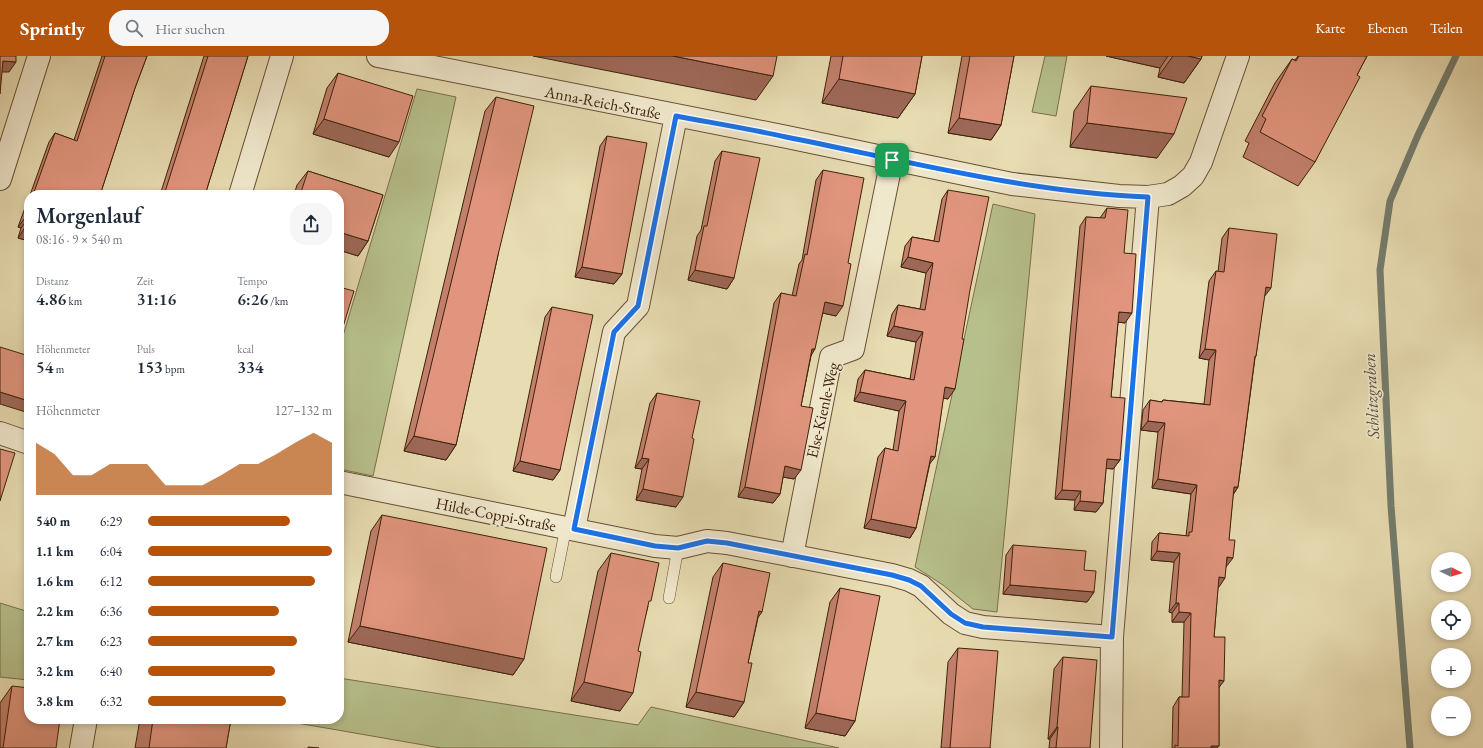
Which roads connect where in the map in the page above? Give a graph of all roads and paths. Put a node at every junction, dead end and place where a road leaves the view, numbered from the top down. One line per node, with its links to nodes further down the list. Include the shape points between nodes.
1 (39, 56): 8 (street)
2 (282, 56): 9 (street)
3 (378, 56): 5 (street, Anna-Reich-Straße)
4 (1238, 56): 10 (street, Anna-Reich-Straße, via 1201,162 1193,176 1168,194)
5 (439, 62): 6 (street, Anna-Reich-Straße)
6 (676, 116): 7 (street, Anna-Reich-Straße); 14 (street, via 638,306 614,332)
7 (892, 160): 10 (street, Anna-Reich-Straße, via 1012,184); 16 (street, Else-Kienle-Weg, via 853,349 831,357)
8 (0, 179)
9 (242, 190)
10 (1148, 197): 19 (street)
11 (0, 433): 12 (street)
12 (24, 441)
13 (344, 483): 14 (street, Hilde-Coppi-Straße)
14 (570, 528): 15 (street, Hilde-Coppi-Straße, via 655,546); 17 (lane)
15 (678, 548): 16 (street, Hilde-Coppi-Straße, via 707,541); 18 (lane)
16 (792, 556): 19 (street, Hilde-Coppi-Straße, via 909,580 921,586 951,614 965,623 983,627)
17 (556, 577)
18 (669, 598)
19 (1112, 637): 22 (street)
20 (85, 724): 21 (street)
21 (81, 748)
22 (1111, 748)

